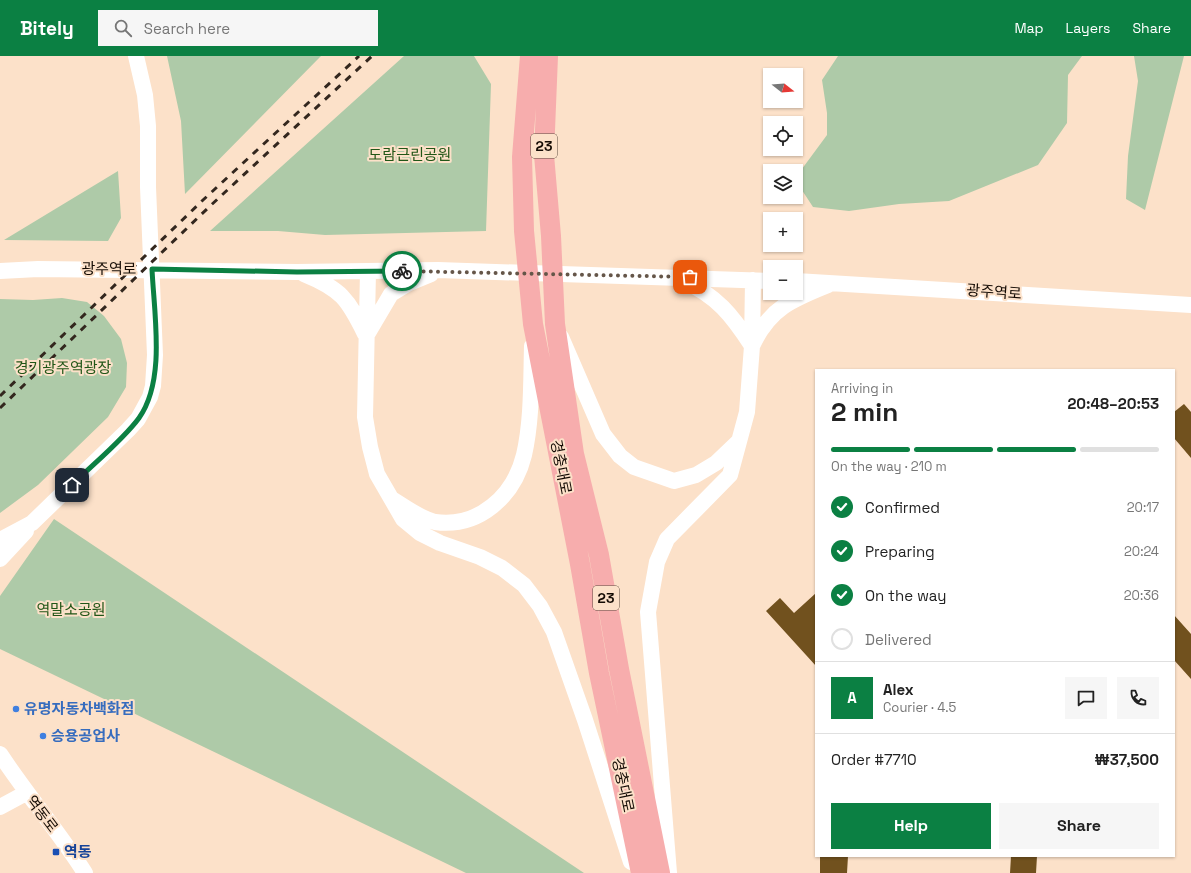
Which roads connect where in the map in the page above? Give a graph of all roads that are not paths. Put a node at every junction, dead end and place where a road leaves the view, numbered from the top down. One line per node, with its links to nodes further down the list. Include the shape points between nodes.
1 (136, 56): 4 (street, via 145,95 148,126)
2 (530, 56): 15 (main road, 경충대로 / 23, via 522,157 524,231)
3 (548, 56): 16 (main road, 경충대로 / 23, via 544,155)
4 (152, 269): 6 (street, 광주역로); 8 (street, 광주역로); 21 (street, via 156,354 153,386 145,408 128,430)
5 (438, 270): 7 (street, 광주역로); 9 (street, 광주역로); 17 (street, via 391,294)
6 (0, 271)
7 (368, 271): 8 (street, 광주역로); 17 (street)
8 (297, 272): 17 (street, via 327,283 340,294 352,307)
9 (675, 277): 10 (street, 광주역로); 18 (street, via 700,288 718,301 734,318)
10 (753, 280): 11 (street, 광주역로); 18 (street)
11 (763, 280)
12 (803, 281): 13 (street, 광주역로)
13 (835, 282): 14 (street, 광주역로); 18 (street, via 793,298 761,328)
14 (1191, 305)
15 (533, 324): 20 (street, via 529,420 524,456 514,480 502,498 483,513 460,523 434,522); 29 (main road, 경충대로 / 23, via 599,673)
16 (555, 324): 19 (street, via 603,434 620,456 634,467 674,481 696,475 716,463); 30 (main road, 경충대로 / 23, via 574,454 599,556)
17 (366, 337): 20 (street, via 366,424 377,474)
18 (752, 346): 19 (street, via 747,412)
19 (740, 441): 31 (street, via 730,475 668,539 657,562 651,591 648,612)
20 (392, 499): 28 (street, via 403,519 420,533 502,568 524,585 540,606 554,632 583,713)
21 (32, 523): 22 (street); 23 (street)
22 (0, 540)
23 (0, 559)
24 (0, 754): 25 (street, 역동로)
25 (26, 793): 26 (street); 27 (street, 역동로)
26 (0, 807)
27 (85, 873)
28 (634, 873)
29 (641, 873)
30 (660, 873)
31 (669, 873)

